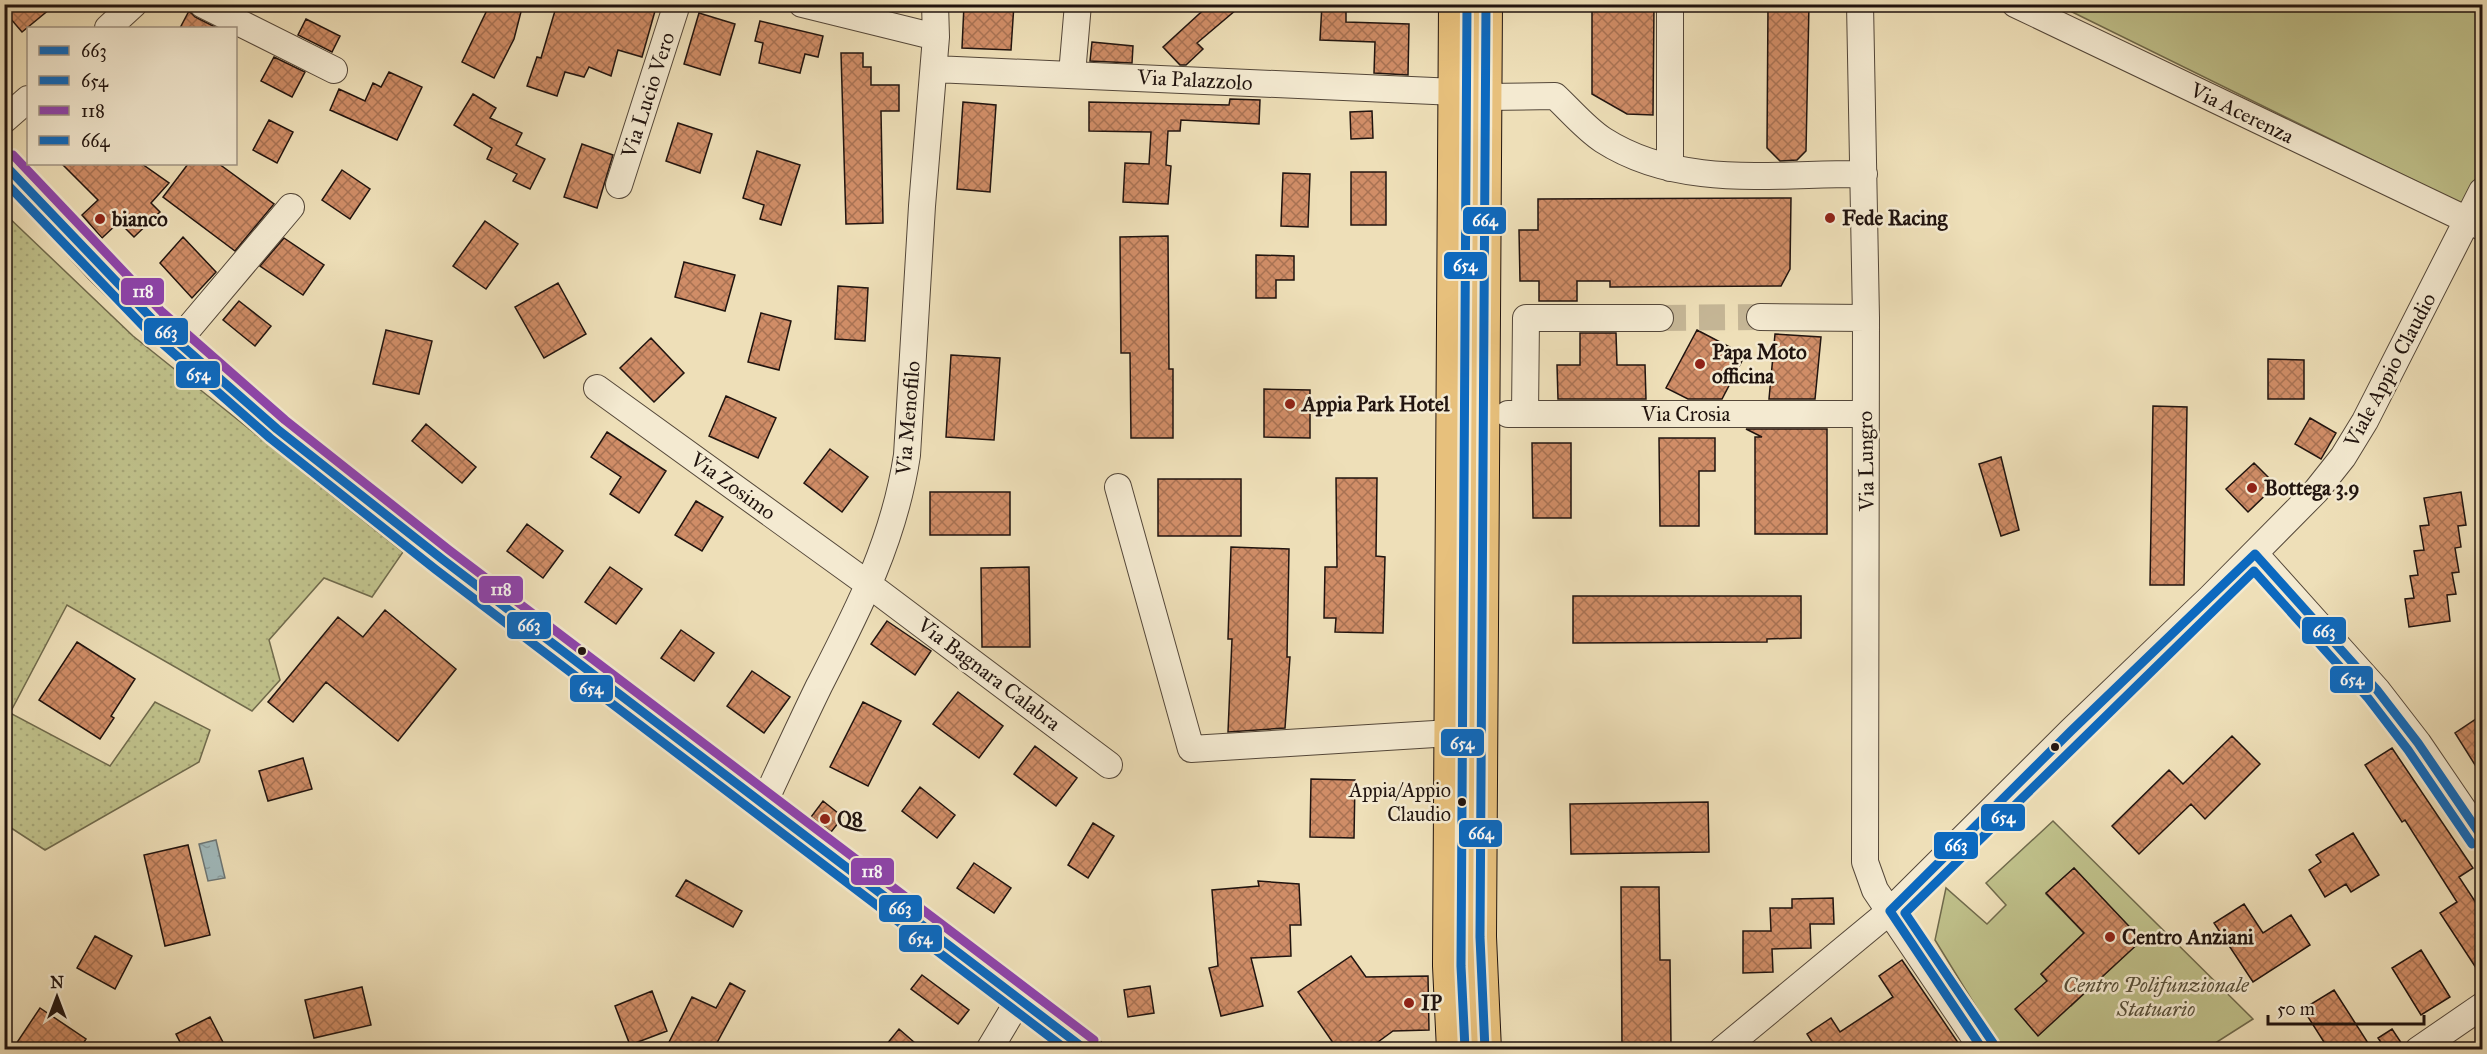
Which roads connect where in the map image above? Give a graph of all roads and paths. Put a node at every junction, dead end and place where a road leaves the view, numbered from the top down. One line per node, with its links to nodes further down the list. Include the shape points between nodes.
1 (134, 4): 12 (street)
2 (201, 4): 15 (street)
3 (677, 4): 23 (street, Via Lucio Vero)
4 (802, 4): 13 (street)
5 (935, 4): 13 (street, Via Menofilo)
6 (1078, 4): 16 (street)
7 (1455, 4): 17 (main road)
8 (1486, 4): 17 (main road)
9 (1670, 4): 21 (street)
10 (1860, 4): 22 (street, Via Lungro)
11 (2015, 4): 26 (street, Via Acerenza)
12 (109, 27)
13 (936, 37): 14 (street, Via Menofilo)
14 (934, 69): 16 (street, Via Palazzolo); 35 (street, Via Menofilo, via 907,456 891,532)
15 (334, 70)
16 (1072, 74): 17 (street, Via Palazzolo)
17 (1471, 95): 21 (street, Via Palazzolo, via 1556,96 1602,140); 36 (main road); 46 (main road, via 1485,414 1480,926)
18 (20, 100): 19 (street)
19 (4, 120)
20 (4, 162): 30 (main road, via 100,267)
21 (1670, 168): 22 (street, Via Palazzolo, via 1766,178)
22 (1864, 174): 29 (street, Via Lungro)
23 (619, 185)
24 (2482, 191): 26 (street, Viale Appio Claudio)
25 (291, 207): 30 (street)
26 (2476, 225): 34 (street, Viale Appio Claudio, via 2354,440 2316,491)
27 (1760, 317): 29 (street)
28 (1660, 318): 32 (street, Via Crosia, via 1526,318 1516,414)
29 (1866, 318): 32 (street, Via Lungro)
30 (177, 342): 38 (main road, via 410,535)
31 (597, 387): 35 (street, Via Zosimo)
32 (1865, 414): 40 (street, Via Lungro, via 1865,862 1875,890)
33 (1118, 487): 36 (street, via 1191,749)
34 (2255, 554): 39 (street, via 2384,699); 40 (street, Viale Appio Claudio)
35 (868, 584): 37 (street, Via Bagnara Calabra); 38 (street, Via Menofilo)
36 (1451, 733): 45 (main road, via 1449,979)
37 (1109, 765)
38 (764, 803): 41 (main road)
39 (2482, 837)
40 (1890, 911): 47 (street, Viale Appio Claudio); 48 (street, Via Lungro)
41 (1020, 998): 43 (street); 44 (main road)
42 (2482, 1006): 49 (street)
43 (989, 1050)
44 (1087, 1050)
45 (1453, 1050)
46 (1485, 1050)
47 (1722, 1050)
48 (1983, 1050)
49 (2418, 1050)

